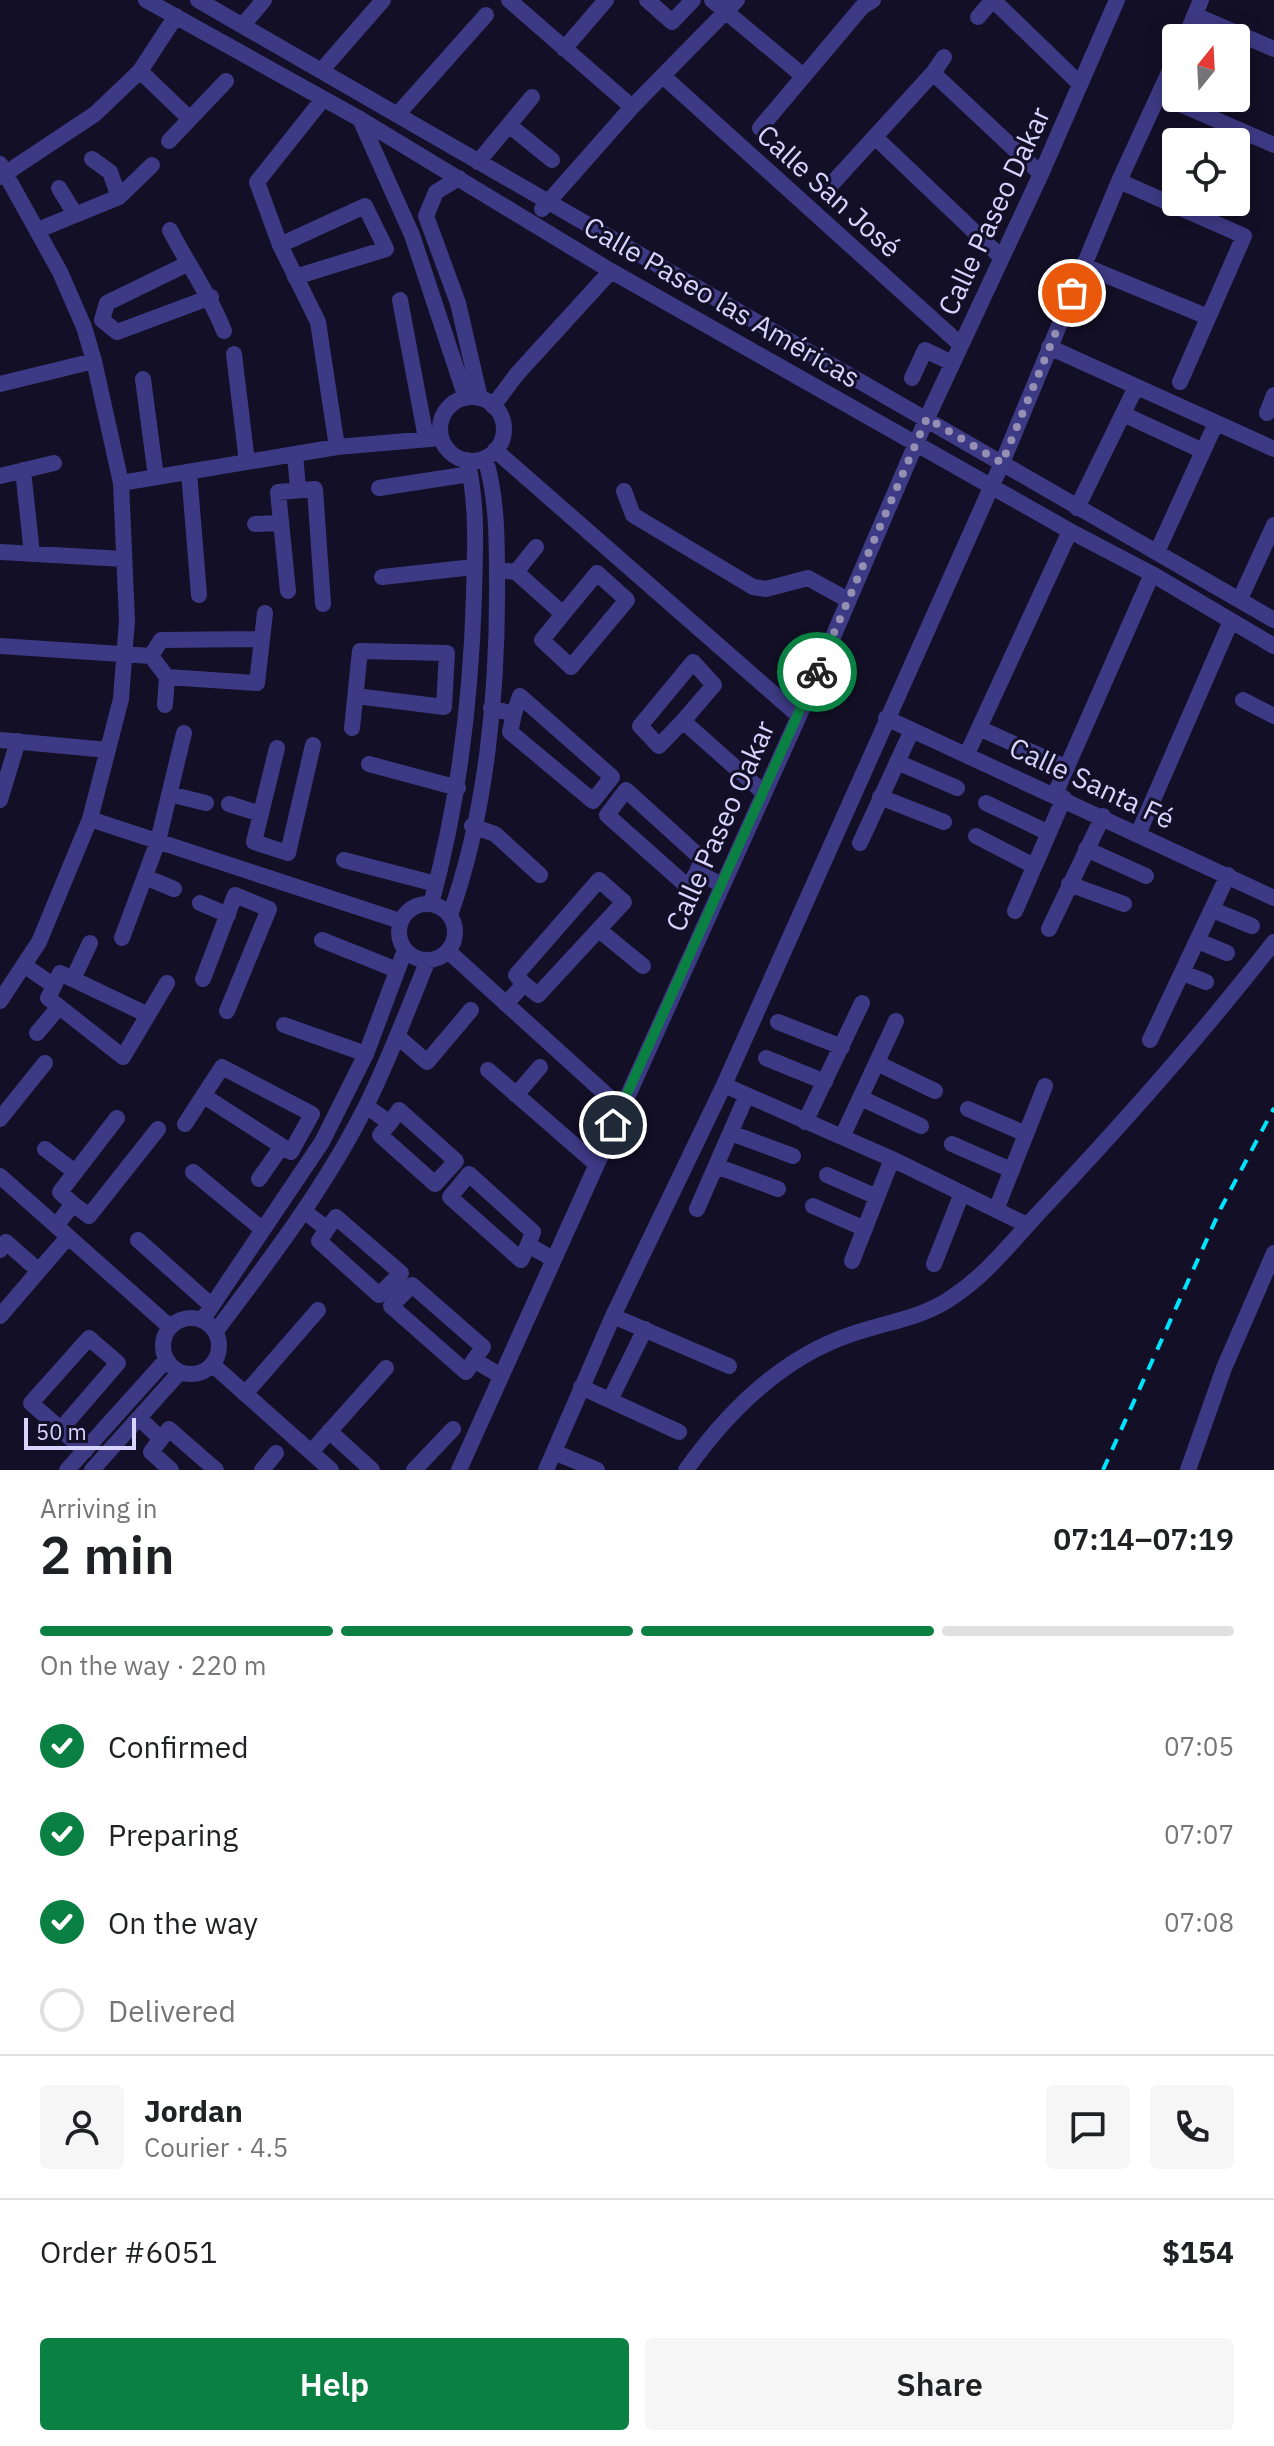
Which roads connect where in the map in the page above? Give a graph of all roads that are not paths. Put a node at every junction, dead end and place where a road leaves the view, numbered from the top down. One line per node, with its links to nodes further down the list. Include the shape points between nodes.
1 (146, 0): 16 (street, Calle Paseo las Américas)
2 (198, 0): 18 (street, Calle Paseo las Américas)
3 (264, 0): 18 (street)
4 (383, 0): 24 (street)
5 (509, 0): 19 (street)
6 (606, 0): 19 (street)
7 (647, 0): 8 (street, via 672,22)
8 (693, 0)
9 (712, 0): 13 (street)
10 (993, 0): 17 (street); 30 (street)
11 (1117, 0): 30 (street, Calle Paseo Dakar)
12 (863, 2): 26 (street)
13 (732, 6): 26 (street); 27 (street)
14 (1198, 8): 20 (street)
15 (486, 15): 36 (street)
16 (176, 16): 23 (street); 28 (street, Calle Paseo las Américas)
17 (978, 17)
18 (243, 25): 21 (street, Calle Paseo las Américas)
19 (564, 49): 35 (street)
20 (1274, 49)
21 (298, 57): 24 (street, Calle Paseo las Américas); 28 (street)
22 (944, 57): 25 (street)
23 (140, 71): 37 (street); 48 (street, via 95,114)
24 (321, 71): 36 (street, Calle Paseo las Américas)
25 (933, 73): 41 (street); 49 (street)
26 (802, 75): 40 (street)
27 (663, 76): 35 (street); 72 (street, Calle San José)
28 (285, 77): 34 (street, Calle Paseo las Américas)
29 (226, 81): 37 (street)
30 (1080, 84): 49 (street, Calle Paseo Dakar)
31 (1162, 88): 32 (street)
32 (1159, 95): 43 (street); 51 (street)
33 (532, 97): 39 (street)
34 (323, 99): 38 (street, Calle Paseo las Américas); 60 (street, via 257,182)
35 (632, 107): 55 (street)
36 (397, 115): 46 (street, Calle Paseo las Américas)
37 (190, 119): 42 (street)
38 (360, 119): 50 (street, Calle Paseo las Américas); 83 (street)
39 (509, 125): 45 (street); 46 (street)
40 (760, 128)
41 (876, 138): 52 (street); 61 (street)
42 (169, 141)
43 (1274, 145)
44 (92, 159): 54 (street, via 110,172)
45 (552, 160)
46 (478, 162): 55 (street, Calle Paseo las Américas)
47 (152, 165): 54 (street)
48 (2, 171): 58 (street)
49 (1041, 174): 61 (street, Calle Paseo Dakar)
50 (459, 178): 57 (street, Calle Paseo las Américas); 83 (street, via 436,192 426,216 458,303)
51 (1119, 181): 63 (street); 68 (street, via 1244,236)
52 (829, 187)
53 (59, 188): 56 (street)
54 (119, 197): 56 (street)
55 (547, 202): 57 (street); 86 (street, Calle Paseo las Américas)
56 (75, 214): 58 (street)
57 (533, 222): 64 (street, Calle Paseo las Américas)
58 (38, 230): 70 (street)
59 (170, 230): 62 (street)
60 (280, 245): 65 (street); 65 (street, via 365,206 386,249)
61 (1001, 257): 72 (street, Calle Paseo Dakar)
62 (187, 264): 66 (street); 69 (street, via 107,303)
63 (1084, 266): 68 (street); 73 (street)
64 (611, 271): 83 (street, via 517,374); 89 (street, Calle Paseo las Américas)
65 (295, 277): 90 (street, via 318,322)
66 (211, 297): 69 (street, via 117,332); 71 (street)
67 (400, 300): 88 (street)
68 (1208, 317): 80 (street)
69 (102, 320): 70 (street)
70 (84, 327): 75 (street)
71 (224, 331)
72 (961, 345): 76 (street, Calle Paseo Dakar)
73 (1049, 347): 81 (street); 97 (street)
74 (234, 354): 95 (street)
75 (94, 361): 79 (street); 103 (street)
76 (952, 363): 77 (street, via 925,350); 86 (street, Calle Paseo Dakar)
77 (912, 378)
78 (143, 379): 102 (street)
79 (1, 382)
80 (1180, 382)
81 (1136, 387): 85 (street); 87 (street)
82 (1274, 395): 84 (street)
83 (480, 401): 88 (street, via 445,411); 94 (street, via 503,426 502,441)
84 (1267, 413)
85 (1123, 414): 92 (street); 108 (street)
86 (927, 418): 89 (street, Calle Paseo Dakar); 97 (street, Calle Paseo las Américas)
87 (1216, 423): 91 (street); 92 (street)
88 (434, 438): 90 (street); 98 (street)
89 (916, 443): 104 (street, Calle Paseo las Américas); 126 (street, Calle Paseo Oakar)
90 (337, 447): 93 (street)
91 (1274, 449)
92 (1203, 451): 115 (street)
93 (295, 454): 95 (street); 106 (street)
94 (490, 454): 98 (street); 119 (street); 145 (street)
95 (247, 462): 100 (street)
96 (54, 463): 99 (street)
97 (1002, 463): 104 (street); 108 (street, Calle Paseo las Américas)
98 (469, 467): 105 (street); 118 (street)
99 (23, 470): 101 (street); 116 (street)
100 (189, 472): 102 (street); 124 (street)
101 (0, 476)
102 (156, 477): 103 (street)
103 (121, 483): 117 (street)
104 (990, 485): 112 (street, Calle Paseo las Américas); 147 (street)
105 (379, 488)
106 (298, 489): 109 (street, via 278,492); 127 (street, via 315,489)
107 (624, 491): 126 (street, via 633,515 753,587 766,589 808,578)
108 (1077, 508): 115 (street, Calle Paseo las Américas)
109 (280, 523): 110 (street); 123 (street)
110 (255, 524)
111 (1274, 525): 125 (street)
112 (1070, 531): 121 (street, Calle Paseo las Américas); 150 (street)
113 (536, 547): 120 (street)
114 (0, 552): 116 (street)
115 (1157, 552): 125 (street, Calle Paseo las Américas)
116 (32, 554): 117 (street)
117 (124, 559): 135 (street)
118 (474, 567): 122 (street); 139 (street)
119 (497, 570): 120 (street); 143 (street)
120 (516, 572): 129 (street)
121 (1152, 574): 131 (street, Calle Paseo las Américas); 161 (street)
122 (382, 577)
123 (288, 591)
124 (199, 595)
125 (1240, 599): 130 (street, Calle Paseo las Américas)
126 (848, 600): 145 (street, Calle Paseo Oakar)
127 (323, 604)
128 (265, 613): 132 (street)
129 (563, 614): 129 (street, via 542,640 571,667 627,600 597,573)
130 (1274, 620)
131 (1231, 621): 134 (street, Calle Paseo las Américas); 177 (street)
132 (261, 639): 136 (street, via 161,640); 138 (street, via 257,683)
133 (0, 646): 135 (street)
134 (1274, 646)
135 (125, 655): 136 (street); 157 (street)
136 (151, 656): 138 (street)
137 (446, 676): 139 (street); 140 (street, via 444,707); 140 (street, via 447,653 360,651)
138 (167, 677): 142 (street)
139 (470, 679): 162 (street)
140 (356, 696): 149 (street)
141 (1243, 700): 146 (street)
142 (165, 705)
143 (491, 708): 144 (street); 176 (street, via 485,771)
144 (514, 714): 144 (street, via 510,732 593,801 612,777 520,696)
145 (799, 716): 164 (street, Calle Paseo Oakar)
146 (1274, 716)
147 (886, 718): 151 (street, Calle Santa Fé); 249 (street)
148 (683, 721): 148 (street, via 659,746 640,726 693,662 714,685); 164 (street)
149 (352, 728)
150 (979, 728): 158 (street); 161 (street)
151 (912, 730): 158 (street, Calle Santa Fé); 159 (street)
152 (184, 733): 165 (street)
153 (0, 740): 154 (street)
154 (18, 741): 157 (street); 168 (street)
155 (313, 745): 182 (street, via 288,853)
156 (277, 748): 172 (street)
157 (108, 750): 174 (street)
158 (967, 754): 166 (street, Calle Santa Fé)
159 (897, 762): 163 (street); 167 (street)
160 (369, 764): 162 (street)
161 (1067, 768): 166 (street)
162 (458, 788): 192 (street)
163 (957, 788)
164 (764, 793): 194 (street, Calle Paseo Oakar)
165 (169, 794): 169 (street); 180 (street)
166 (1060, 796): 173 (street, Calle Santa Fé); 178 (street)
167 (880, 797): 175 (street); 181 (street)
168 (0, 800)
169 (206, 803)
170 (986, 803): 178 (street)
171 (229, 804): 172 (street)
172 (261, 814): 182 (street, via 254,842)
173 (1103, 816): 177 (street, Calle Santa Fé); 183 (street)
174 (90, 819): 180 (street); 218 (street, via 39,942)
175 (944, 822)
176 (472, 826): 187 (street, via 495,834); 204 (street)
177 (1139, 832): 188 (street, Calle Santa Fé)
178 (1049, 833): 185 (street)
179 (976, 836): 185 (street)
180 (158, 841): 190 (street); 191 (street)
181 (860, 843)
182 (272, 849): 191 (street)
183 (1086, 849): 189 (street); 193 (street)
184 (344, 860): 192 (street)
185 (1034, 866): 202 (street)
186 (697, 872): 186 (street, via 688,887 607,815 626,790 702,859); 194 (street)
187 (540, 875)
188 (1228, 875): 196 (street, Calle Santa Fé); 201 (street)
189 (1146, 876)
190 (145, 877): 195 (street); 209 (street)
191 (264, 877): 197 (street); 205 (street)
192 (436, 884): 199 (street)
193 (1069, 884): 200 (street); 207 (street)
194 (722, 885): 257 (street, Calle Paseo Oakar)
195 (174, 889)
196 (1274, 898)
197 (253, 900): 203 (street, via 235,895); 233 (street, via 269,909)
198 (200, 903): 203 (street)
199 (431, 904): 204 (street); 205 (street, via 416,905)
200 (1124, 904)
201 (1213, 910): 206 (street); 211 (street)
202 (1015, 911)
203 (228, 915): 223 (street)
204 (450, 915): 215 (street, via 455,937)
205 (400, 921): 214 (street)
206 (1252, 926)
207 (1049, 929)
208 (599, 930): 219 (street); 226 (street, via 538,995); 226 (street, via 624,902 599,880 516,975)
209 (122, 938)
210 (322, 940): 220 (street)
211 (1198, 941): 216 (street); 221 (street)
212 (1274, 942): 292 (street, via 1140,1105)
213 (90, 943): 222 (street)
214 (405, 950): 217 (street); 220 (street)
215 (448, 951): 217 (street); 230 (street)
216 (1227, 953)
217 (428, 960): 239 (street)
218 (24, 965): 227 (street); 228 (street)
219 (643, 966)
220 (397, 970): 242 (street)
221 (1183, 973): 224 (street); 240 (street)
222 (73, 979): 227 (street, via 60,973); 234 (street)
223 (203, 979)
224 (1206, 982)
225 (167, 983): 234 (street)
226 (524, 984): 230 (street)
227 (54, 986): 231 (street, via 48,998)
228 (0, 1001)
229 (862, 1003): 241 (street)
230 (506, 1004): 257 (street)
231 (59, 1007): 234 (street, via 123,1057); 238 (street)
232 (471, 1010): 239 (street, via 427,1062)
233 (227, 1011)
234 (148, 1015)
235 (896, 1021): 245 (street)
236 (778, 1022): 241 (street)
237 (284, 1025): 242 (street)
238 (37, 1033)
239 (397, 1036): 256 (street)
240 (1150, 1040)
241 (842, 1047): 248 (street)
242 (366, 1054): 271 (street)
243 (766, 1058): 248 (street)
244 (45, 1063): 259 (street)
245 (877, 1063): 251 (street); 255 (street)
246 (540, 1067): 252 (street)
247 (488, 1070): 252 (street)
248 (825, 1082): 261 (street)
249 (724, 1085): 254 (street); 308 (street)
250 (1045, 1086): 267 (street)
251 (935, 1091)
252 (516, 1095): 276 (street)
253 (204, 1096): 263 (street); 268 (street, via 222,1067 312,1114); 272 (street)
254 (746, 1097): 261 (street); 266 (street)
255 (861, 1098): 264 (street); 269 (street)
256 (366, 1106): 262 (street); 291 (street)
257 (621, 1108): 276 (street, Calle Paseo Oakar)
258 (968, 1109): 267 (street)
259 (1, 1116)
260 (117, 1118): 279 (street)
261 (805, 1122): 269 (street)
262 (390, 1123): 262 (street, via 380,1135 435,1184 456,1161 399,1110)
263 (185, 1124)
264 (921, 1126)
265 (158, 1129): 287 (street, via 89,1216)
266 (731, 1133): 274 (street); 277 (street)
267 (1026, 1134): 278 (street)
268 (302, 1136): 271 (street); 272 (street, via 291,1152)
269 (842, 1137): 275 (street)
270 (952, 1144): 278 (street)
271 (320, 1145): 295 (street)
272 (282, 1146): 283 (street)
273 (45, 1149): 279 (street)
274 (793, 1156)
275 (892, 1159): 285 (street); 286 (street)
276 (596, 1164): 301 (street, Calle Paseo Oakar)
277 (716, 1166): 284 (street); 289 (street)
278 (1011, 1170): 290 (street)
279 (75, 1172): 287 (street, via 60,1192)
280 (193, 1172): 295 (street)
281 (827, 1175): 286 (street)
282 (0, 1176): 296 (street)
283 (259, 1179)
284 (778, 1189)
285 (962, 1193): 290 (street); 303 (street)
286 (877, 1197): 294 (street)
287 (73, 1204): 296 (street)
288 (813, 1206): 294 (street)
289 (697, 1209)
290 (996, 1210): 292 (street)
291 (304, 1211): 293 (street); 311 (street)
292 (1027, 1225): 343 (street, via 987,1272 951,1299 851,1334 776,1374 738,1407)
293 (327, 1229): 293 (street, via 319,1241 379,1295 401,1273 336,1217)
294 (865, 1229): 302 (street)
295 (263, 1230): 306 (street)
296 (62, 1231): 304 (street); 309 (street)
297 (138, 1240): 306 (street)
298 (528, 1245): 298 (street, via 521,1260 450,1197 469,1174 533,1232); 301 (street)
299 (0, 1250): 304 (street, via 6,1242)
300 (1274, 1253): 344 (street, via 1224,1368)
301 (553, 1259): 318 (street, Calle Paseo Oakar)
302 (852, 1261)
303 (934, 1264)
304 (39, 1271): 307 (street)
305 (318, 1310): 320 (street)
306 (208, 1312): 309 (street); 311 (street)
307 (0, 1316)
308 (613, 1316): 310 (street); 319 (street)
309 (170, 1327): 312 (street, via 162,1343)
310 (645, 1329): 315 (street); 321 (street)
311 (216, 1331): 314 (street, via 220,1349)
312 (166, 1360): 317 (street); 328 (street)
313 (474, 1360): 313 (street, via 483,1347 412,1285 391,1306 466,1372); 318 (street)
314 (213, 1365): 317 (street, via 197,1374); 320 (street)
315 (729, 1366)
316 (386, 1368): 325 (street)
317 (180, 1372): 322 (street)
318 (501, 1376): 340 (street, Calle Paseo Oakar)
319 (581, 1387): 321 (street); 330 (street)
320 (245, 1394): 329 (street)
321 (610, 1400): 326 (street)
322 (139, 1418): 327 (street); 333 (street)
323 (61, 1429): 323 (street, via 31,1403 89,1338 118,1363); 328 (street)
324 (453, 1429): 339 (street)
325 (329, 1431): 329 (street); 338 (street)
326 (679, 1432)
327 (161, 1439): 334 (street, via 151,1452); 335 (street, via 169,1429)
328 (85, 1451): 332 (street)
329 (311, 1452): 337 (street)
330 (554, 1452): 341 (street); 342 (street)
331 (276, 1453): 336 (street)
332 (67, 1470)
333 (92, 1470)
334 (171, 1470)
335 (216, 1470)
336 (262, 1470)
337 (331, 1470)
338 (372, 1470)
339 (414, 1470)
340 (459, 1470)
341 (546, 1470)
342 (597, 1470)
343 (686, 1470)
344 (1188, 1470)

